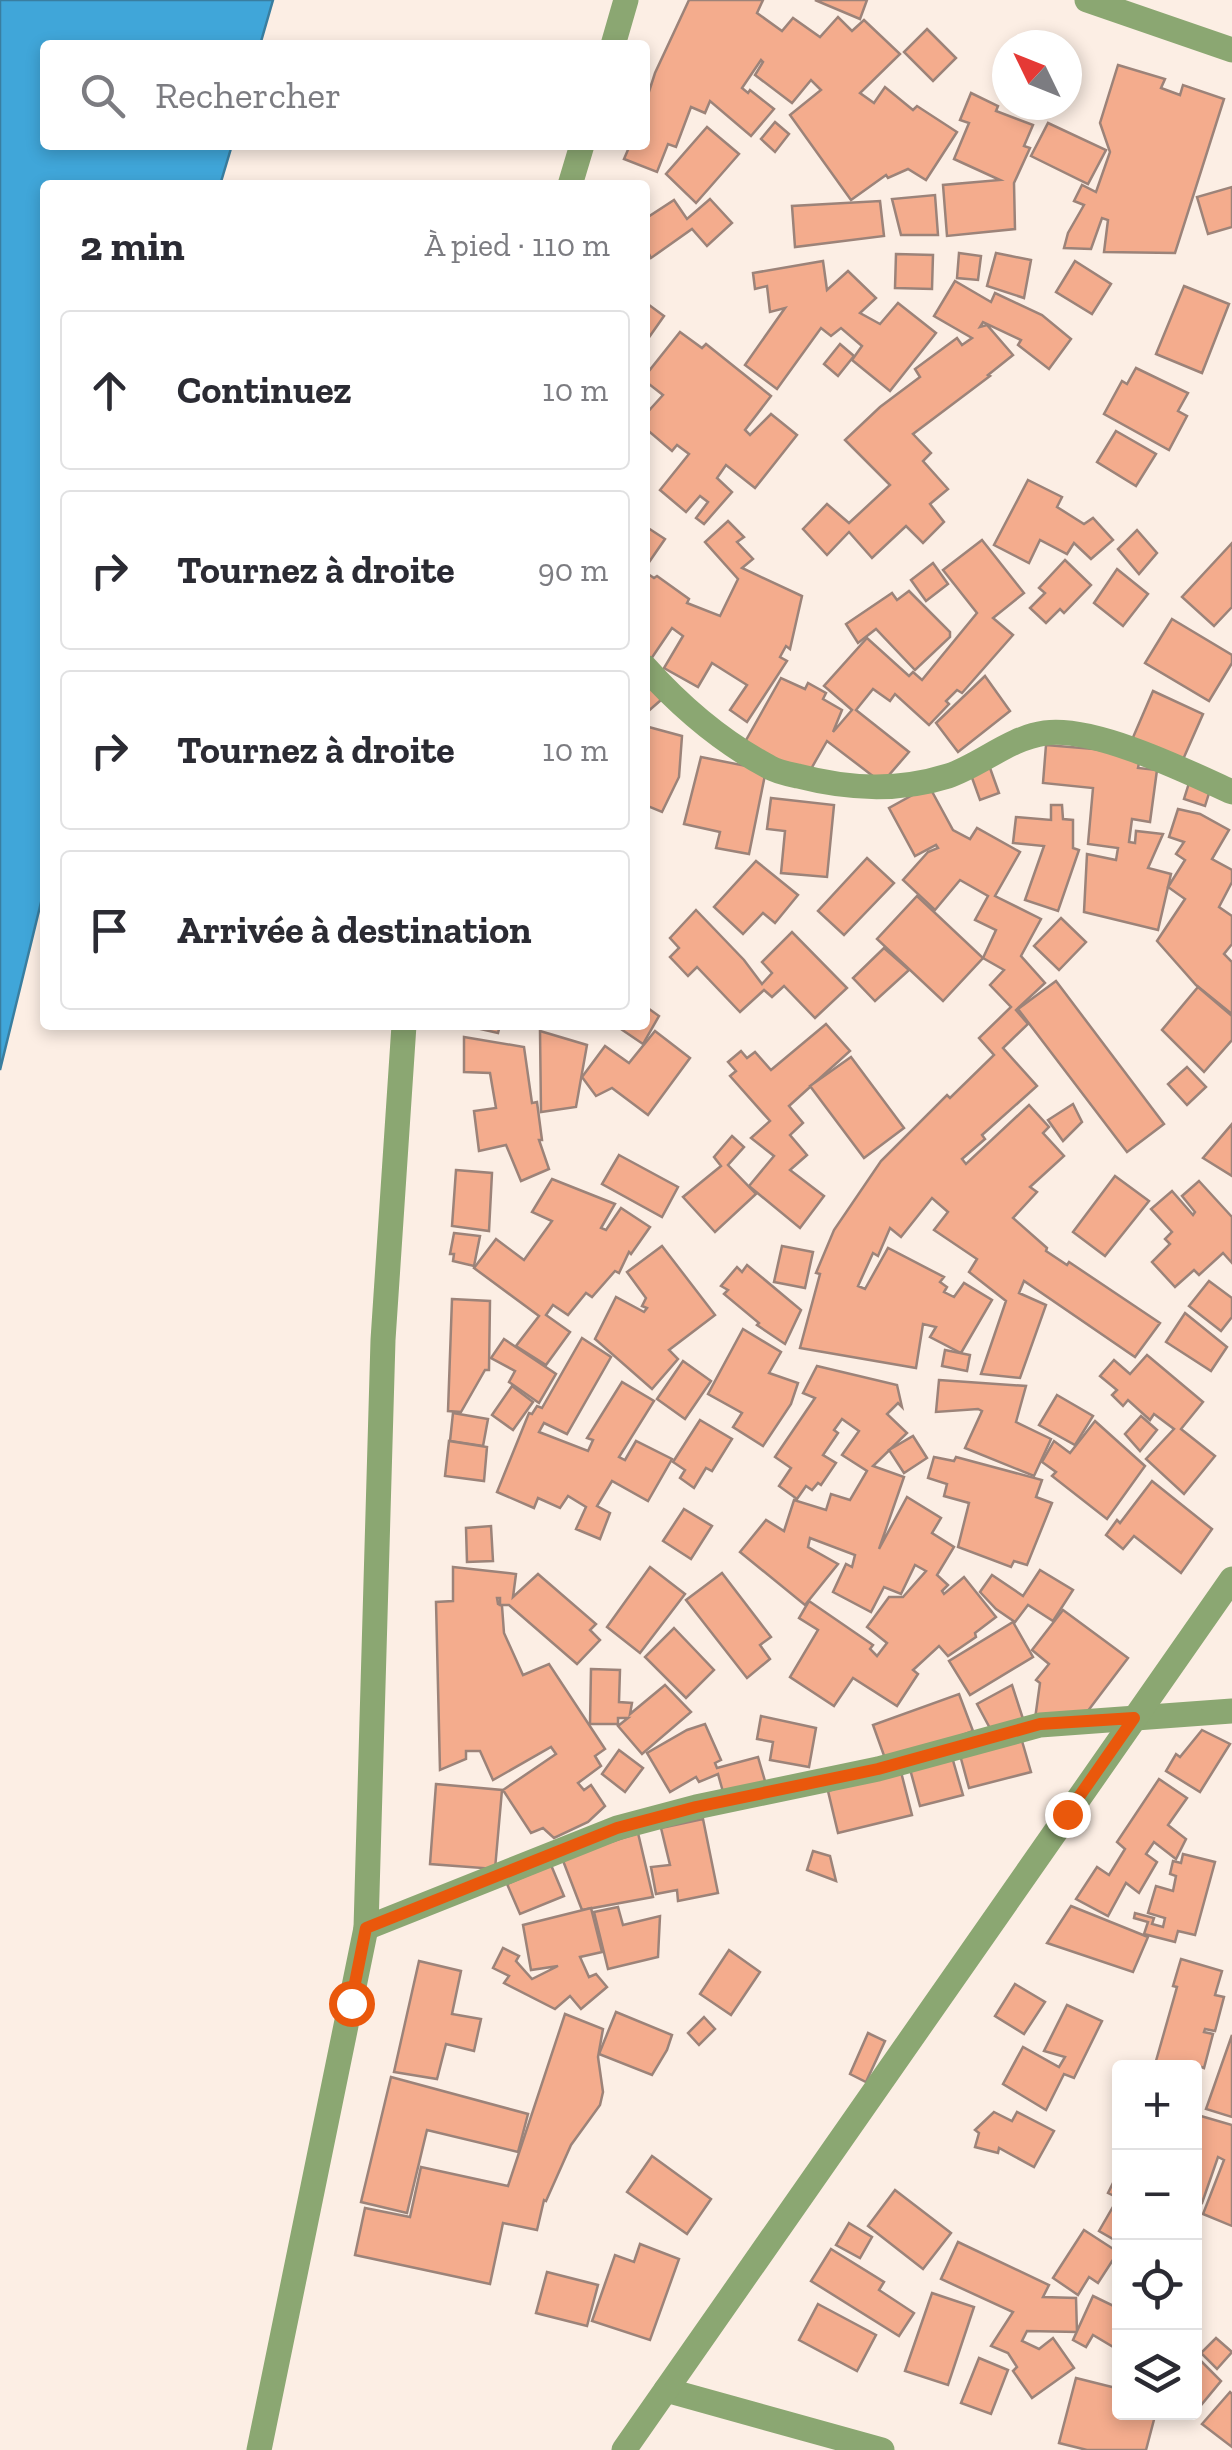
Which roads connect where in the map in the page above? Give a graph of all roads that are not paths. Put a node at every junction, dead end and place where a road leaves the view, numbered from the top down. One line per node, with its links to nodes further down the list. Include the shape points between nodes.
1 (626, 0): 3 (street)
2 (1087, 0): 4 (street)
3 (614, 40)
4 (1232, 50)
5 (580, 150): 6 (street)
6 (572, 180)
7 (650, 673): 8 (street, via 709,728 772,770 838,787 890,788 949,776 1046,733 1103,739)
8 (1232, 792)
9 (404, 1030): 13 (street, via 383,1340)
10 (1232, 1579): 12 (street)
11 (1232, 1711): 12 (street)
12 (1134, 1718): 13 (street, via 1040,1724 878,1769 617,1828); 14 (street)
13 (366, 1928): 15 (street)
14 (666, 2390): 16 (street); 17 (street)
15 (259, 2450)
16 (624, 2450)
17 (882, 2450)

